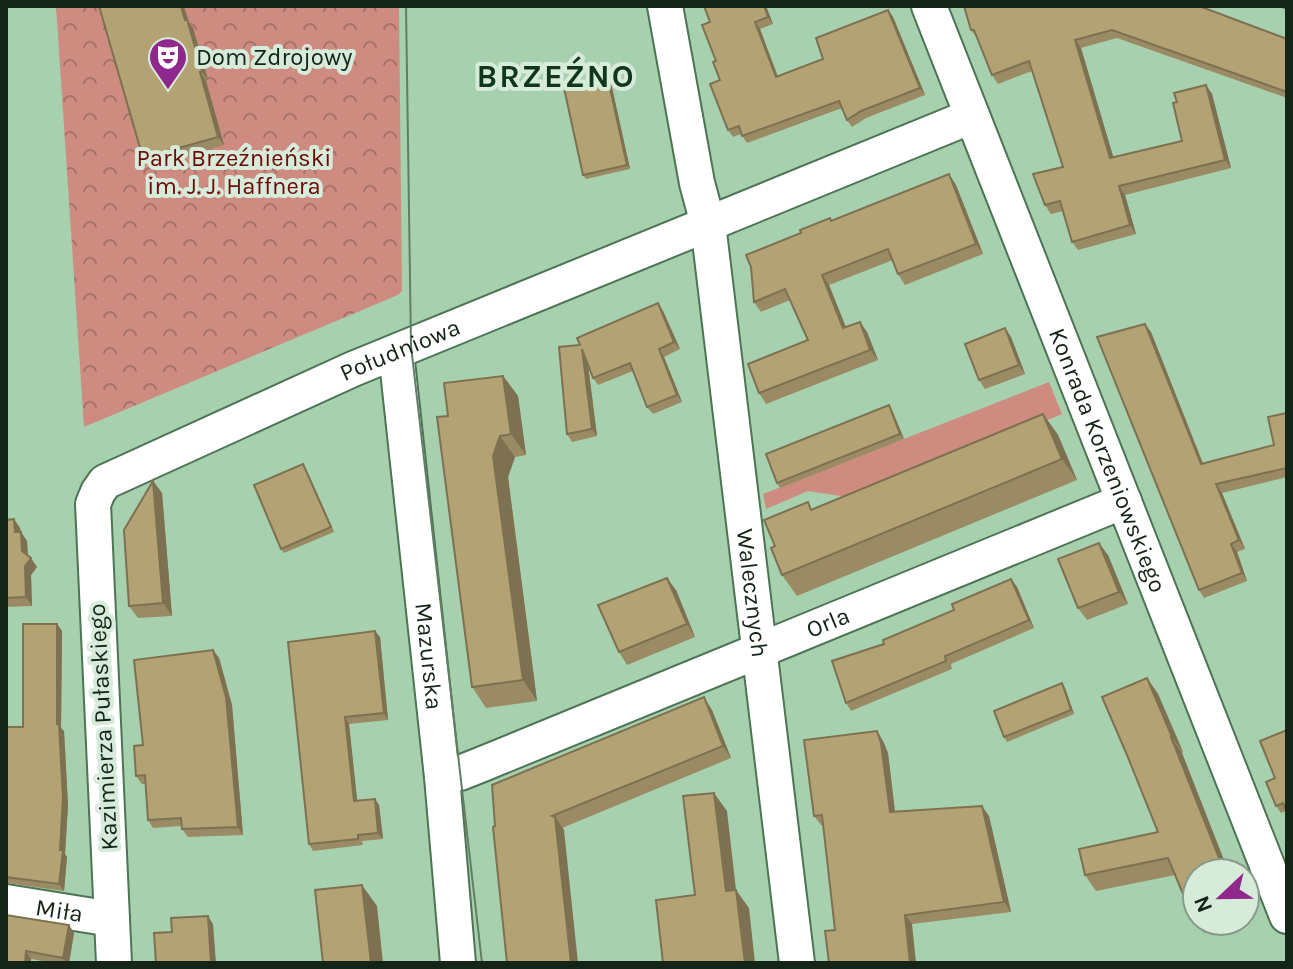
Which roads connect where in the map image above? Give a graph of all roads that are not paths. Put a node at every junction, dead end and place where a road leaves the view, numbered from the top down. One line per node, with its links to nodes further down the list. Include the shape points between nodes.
1 (665, 6): 4 (street)
2 (929, 6): 3 (street, Konrada Korzeniowskiego)
3 (972, 116): 4 (street, Południowa); 7 (street, Konrada Korzeniowskiego)
4 (708, 224): 5 (street, Południowa); 8 (street, Walecznych)
5 (396, 352): 6 (street, Południowa, via 105,482); 9 (street, Mazurska)
6 (98, 492): 12 (street, Kazimierza Pułaskiego, via 93,504)
7 (1124, 501): 8 (street, Orla); 11 (street, Konrada Korzeniowskiego)
8 (760, 652): 9 (street, Orla); 15 (street, Walecznych)
9 (442, 777): 14 (street, Mazurska)
10 (6, 902): 12 (street, Miła)
11 (1287, 916)
12 (112, 919): 13 (street, Kazimierza Pułaskiego)
13 (114, 963)
14 (458, 963)
15 (797, 963)

